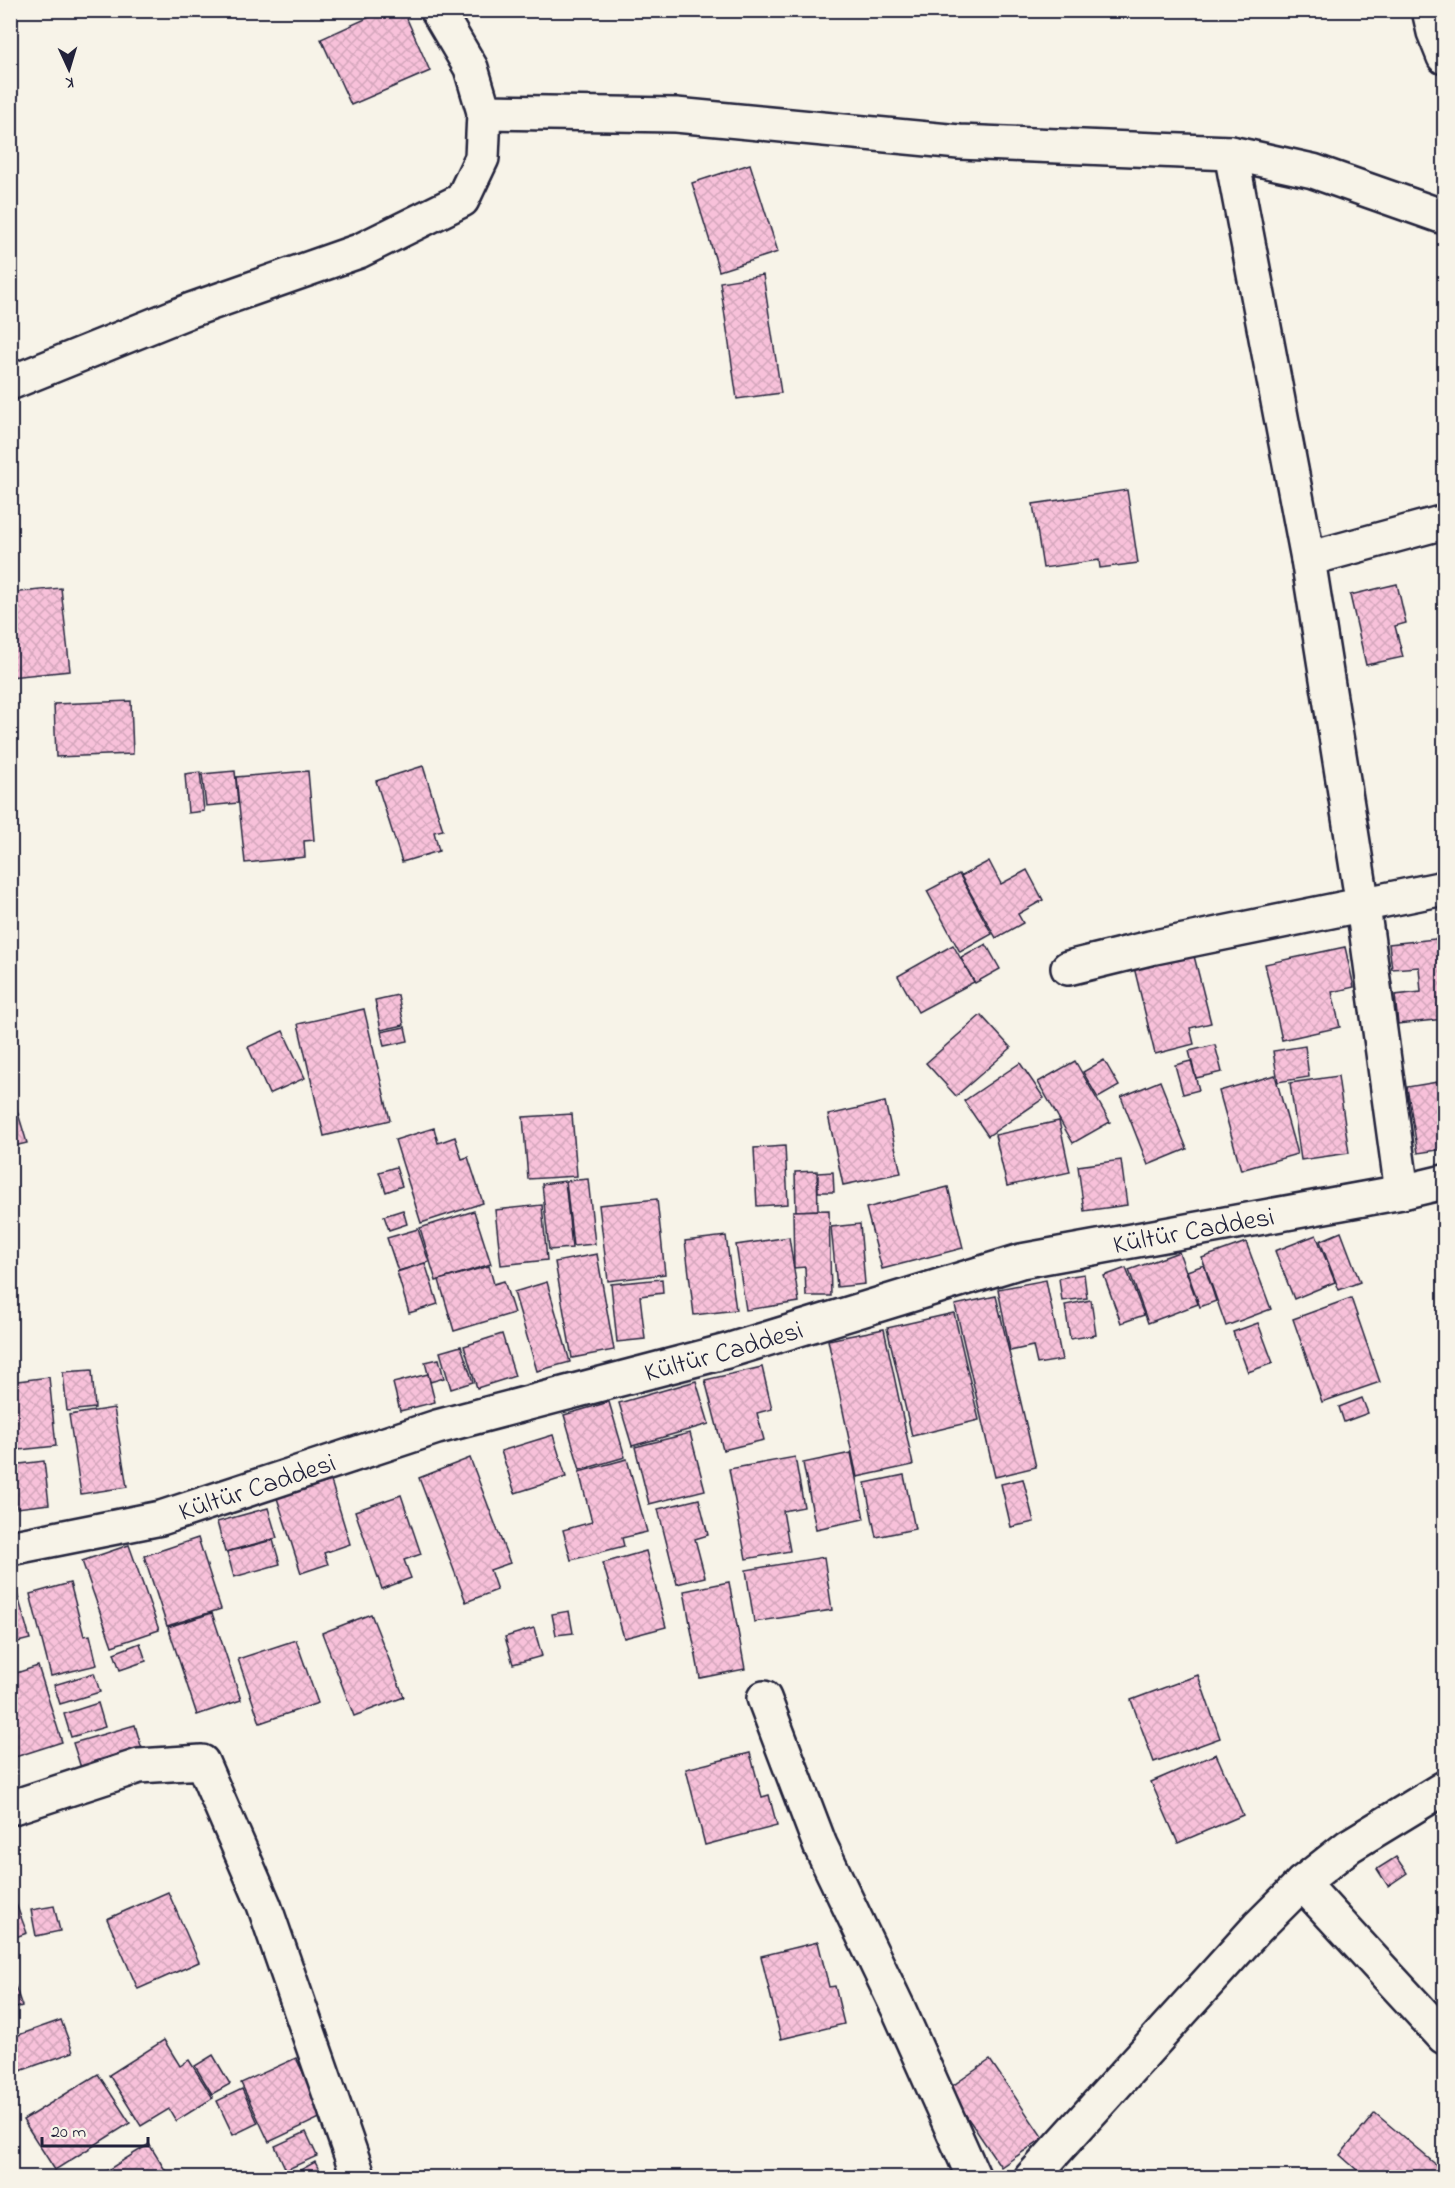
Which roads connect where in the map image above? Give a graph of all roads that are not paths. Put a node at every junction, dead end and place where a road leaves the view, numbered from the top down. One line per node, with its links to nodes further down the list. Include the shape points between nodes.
1 (437, 10): 4 (street, via 471,68)
2 (1429, 10): 3 (street)
3 (1444, 57)
4 (484, 112): 5 (street, via 676,115 959,142); 7 (street, via 482,158 462,200 359,251 191,310)
5 (1231, 153): 6 (street, via 1313,171); 9 (street)
6 (1444, 217)
7 (10, 383)
8 (1444, 522): 9 (street)
9 (1308, 559): 11 (street)
10 (1444, 888): 11 (street)
11 (1363, 906): 12 (street); 14 (street)
12 (1068, 968)
13 (1444, 1182): 14 (street, Kültür Caddesi)
14 (1402, 1192): 15 (street, Kültür Caddesi, via 1021,1261 726,1351 437,1427 161,1518)
15 (10, 1548)
16 (764, 1698): 22 (street, via 820,1845)
17 (1444, 1788): 19 (street, via 1349,1846)
18 (10, 1808): 21 (street, via 140,1766 202,1762 264,1905)
19 (1302, 1883): 20 (street); 23 (street)
20 (1444, 2037)
21 (359, 2178)
22 (974, 2178)
23 (1031, 2178)

